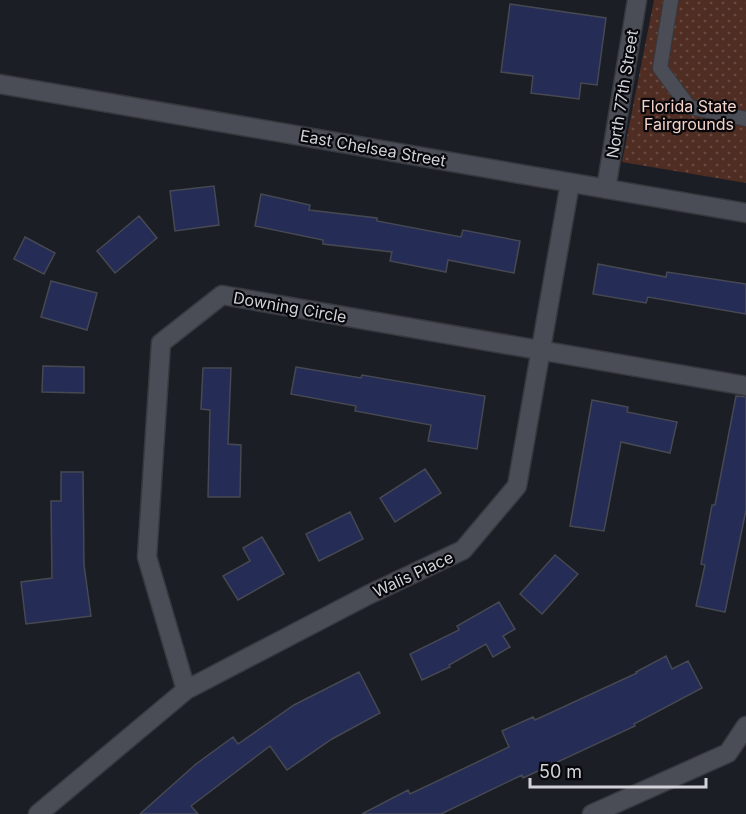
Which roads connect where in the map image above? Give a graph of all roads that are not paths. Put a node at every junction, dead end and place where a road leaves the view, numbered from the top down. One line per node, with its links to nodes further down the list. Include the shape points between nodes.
1 (637, 0): 6 (street, North 77th Street)
2 (671, 0): 4 (lane, via 660,68 688,107)
3 (0, 84): 5 (street, East Chelsea Street)
4 (746, 119)
5 (570, 183): 6 (street, East Chelsea Street); 8 (street, Walis Place)
6 (606, 189): 7 (street, East Chelsea Street)
7 (746, 213)
8 (541, 351): 9 (street, Downing Circle); 10 (street, Walis Place, via 518,486 463,550); 10 (street, Downing Circle, via 222,295 161,344 147,557)
9 (746, 386)
10 (186, 690): 12 (street, Walis Place)
11 (746, 726): 13 (street, via 728,753)
12 (38, 814)
13 (592, 814)

